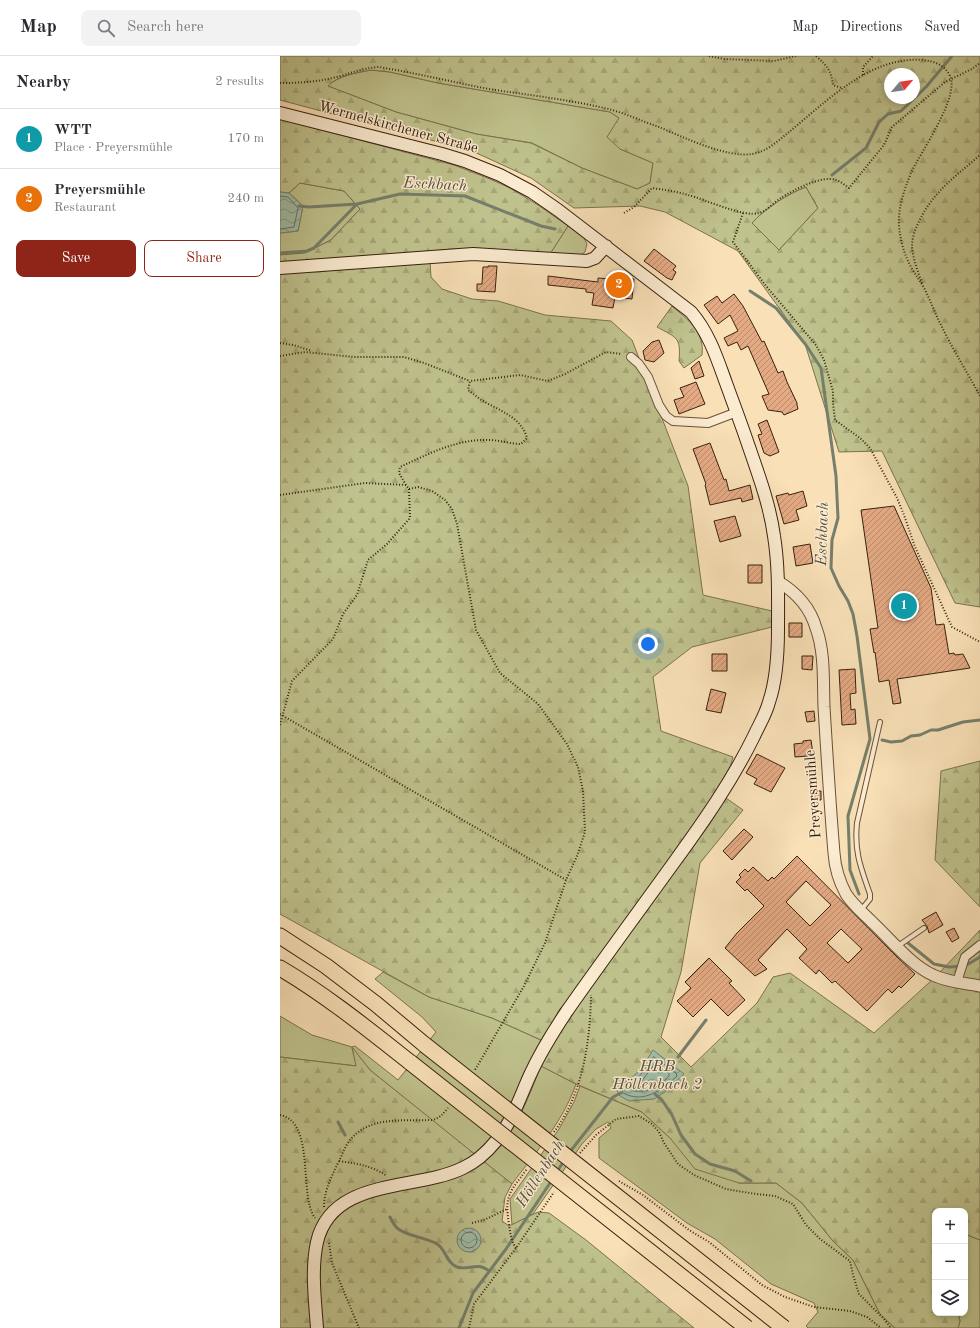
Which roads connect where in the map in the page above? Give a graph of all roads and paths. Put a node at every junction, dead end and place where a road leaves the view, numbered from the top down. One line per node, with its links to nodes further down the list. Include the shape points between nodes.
1 (709, 56): 2 (path, via 724,59 774,60)
2 (796, 56)
3 (816, 56): 9 (path, via 827,66 833,85)
4 (873, 56): 6 (path, via 863,67)
5 (980, 63): 7 (path)
6 (863, 75): 7 (path, via 888,64 917,60 940,64); 9 (path)
7 (952, 78): 13 (path, via 892,127 884,145 849,188 835,180 824,180 794,191 760,213); 16 (path, via 944,110 910,175 899,212 904,253)
8 (280, 83): 9 (path, via 305,83 379,67 488,89 605,108 716,149 750,155 773,145)
9 (842, 88)
10 (280, 113): 14 (main road, Wermelskirchener Straße, via 442,154 492,172 532,192)
11 (980, 155): 16 (path, via 928,204 915,231 912,246 916,269)
12 (624, 213): 13 (path, via 634,207 652,188 689,195)
13 (743, 213): 28 (path, via 733,242 816,345 824,360 833,391 836,420 870,448 897,498 915,547 952,627)
14 (606, 246): 15 (main road, via 595,258 587,261 474,254); 23 (main road, via 685,307 699,321 716,354)
15 (280, 268)
16 (925, 289): 22 (path, via 939,322)
17 (280, 344): 18 (path)
18 (315, 352): 19 (path); 21 (path, via 354,357 404,356)
19 (280, 356)
20 (631, 357): 21 (path, via 606,352 548,381 520,375); 23 (street, via 648,377 666,416 674,421 708,423)
21 (470, 381): 24 (path, via 468,390 510,416 524,430 527,438 521,444 485,439 450,446 400,467 399,473)
22 (980, 396)
23 (737, 412): 27 (main road, via 774,532)
24 (406, 485): 25 (path); 26 (path, via 365,483)
25 (409, 489): 30 (path, via 410,518 387,544 368,560 358,595 343,614 334,639 292,681); 33 (path, via 418,487 432,491 445,500 452,509 476,630 500,673 538,704 567,744 578,767 583,791 585,832)
26 (280, 495)
27 (779, 582): 34 (street, Preyersmühle, via 794,592 803,603 817,629 834,862 844,890); 40 (main road, via 777,663 769,703 762,720 714,806)
28 (980, 642)
29 (280, 714): 30 (path)
30 (284, 716): 32 (path); 33 (path)
31 (880, 722): 34 (lane, via 856,831 858,856 870,894 870,899)
32 (280, 725)
33 (566, 880): 43 (path, via 545,943 527,980)
34 (860, 910): 38 (street, Preyersmühle)
35 (924, 928): 38 (lane)
36 (280, 936): 62 (highway, bridge, via 326,966 376,1004)
37 (980, 945): 41 (street, via 965,957)
38 (898, 947): 41 (street, Preyersmühle, via 922,968 938,977)
39 (280, 968): 61 (highway, bridge, via 360,1023)
40 (591, 978): 46 (path, via 590,1025 584,1063 574,1098); 51 (main road, via 551,1034 497,1140 479,1158 463,1168)
41 (959, 978): 42 (street, Preyersmühle)
42 (980, 986)
43 (473, 1072)
44 (452, 1102): 48 (path, via 443,1114 432,1120 382,1122 363,1128 350,1140)
45 (280, 1114): 54 (path, via 291,1121 300,1133 312,1214)
46 (553, 1134)
47 (578, 1157): 64 (path, via 596,1135 616,1119 639,1116 659,1132 678,1164 694,1175 726,1189 775,1196 793,1204 806,1225 850,1261 859,1294)
48 (339, 1161): 51 (path, via 378,1170 390,1177); 54 (path, via 328,1182 324,1198)
49 (531, 1164): 53 (path, via 509,1195)
50 (617, 1180): 63 (path, via 643,1195 709,1242 762,1285 785,1297 814,1307 867,1317)
51 (396, 1186): 54 (main road, via 355,1197 340,1206)
52 (555, 1190): 57 (path)
53 (507, 1210): 55 (path); 57 (path, via 511,1236)
54 (325, 1223): 58 (main road, via 317,1242 314,1266)
55 (472, 1223)
56 (329, 1239): 59 (path, via 332,1262)
57 (516, 1248): 60 (path, via 474,1304)
58 (317, 1328)
59 (359, 1328)
60 (469, 1328)
61 (747, 1328)
62 (784, 1328)
63 (881, 1328)
64 (891, 1328)

